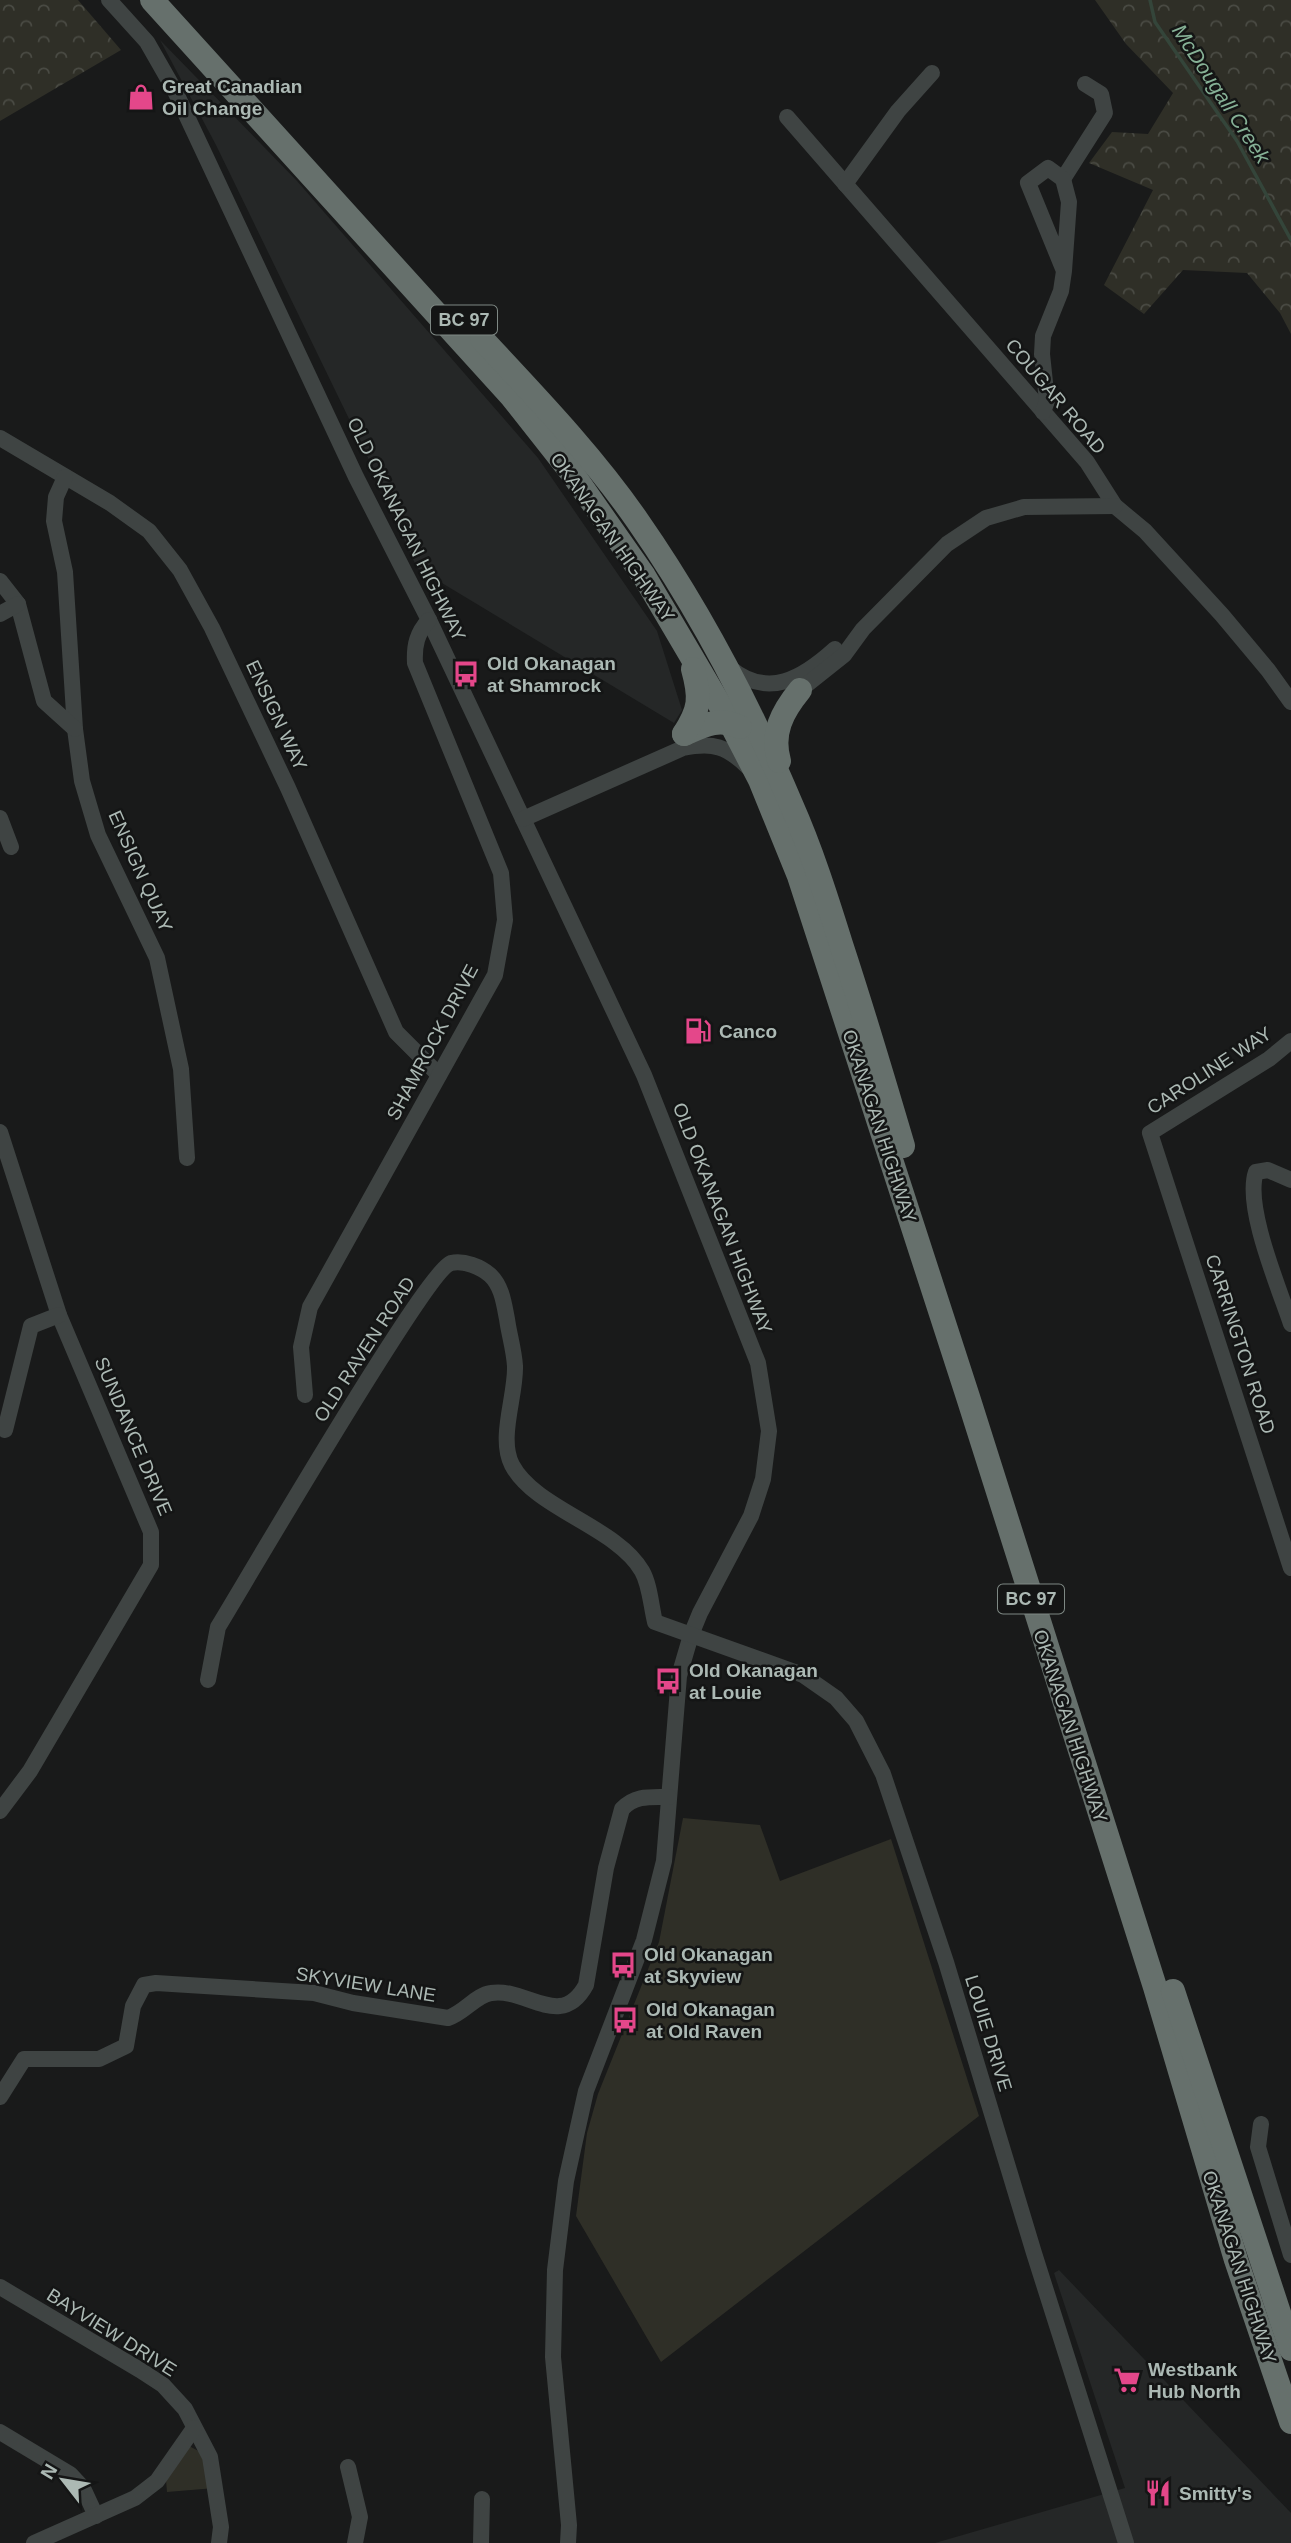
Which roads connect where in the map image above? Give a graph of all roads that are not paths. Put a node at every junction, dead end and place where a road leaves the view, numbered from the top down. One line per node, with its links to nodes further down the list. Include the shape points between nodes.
1 (109, 0): 17 (street, OLD OKANAGAN HIGHWAY, via 146,42 175,91 356,477)
2 (152, 0): 19 (highway, OKANAGAN HIGHWAY / BC 97, via 512,397 644,576)
3 (174, 0): 20 (highway, OKANAGAN HIGHWAY / BC 97, via 605,476 683,590)
4 (932, 73): 8 (street)
5 (1085, 84): 7 (street, via 1101,93 1105,113)
6 (787, 117): 8 (street, COUGAR ROAD)
7 (1063, 179): 9 (street, via 1069,202); 9 (street, via 1048,167 1028,183)
8 (845, 184): 10 (street, COUGAR ROAD)
9 (1064, 271): 10 (street, via 1043,337 1047,401)
10 (1043, 412): 13 (street, COUGAR ROAD, via 1087,462)
11 (0, 438): 12 (street, ENSIGN WAY)
12 (65, 477): 24 (street, ENSIGN QUAY, via 55,497 54,521 65,572); 33 (street, ENSIGN WAY, via 149,531 180,570 288,788 396,1032)
13 (1115, 506): 18 (street, via 1024,506 986,518 947,544); 22 (street, COUGAR ROAD, via 1146,531 1222,615)
14 (0, 581): 15 (street)
15 (18, 604): 16 (street); 24 (street, via 44,701)
16 (0, 614)
17 (429, 620): 30 (street, OLD OKANAGAN HIGHWAY); 33 (street, SHAMROCK DRIVE, via 415,642 415,663 501,873 505,920 495,975)
18 (863, 629): 20 (street, via 797,678 785,681 759,683); 21 (street, via 844,655)
19 (685, 645): 23 (highway, OKANAGAN HIGHWAY / BC 97); 25 (highway, via 698,687 698,707)
20 (724, 662): 23 (highway, OKANAGAN HIGHWAY / BC 97)
21 (800, 691): 23 (highway); 28 (highway, OKANAGAN HIGHWAY, via 779,722 776,735)
22 (1291, 702)
23 (741, 718): 25 (highway, via 712,722); 27 (highway, OKANAGAN HIGHWAY / BC 97); 28 (highway, via 740,726 766,776)
24 (75, 729): 36 (street, ENSIGN QUAY, via 82,781 98,835 157,958 181,1069)
25 (684, 734): 26 (street)
26 (614, 777): 27 (street, via 702,744 716,745 739,758); 30 (street)
27 (760, 780): 50 (highway, OKANAGAN HIGHWAY / BC 97, via 799,876 964,1384 1155,1987)
28 (792, 805): 52 (highway, OKANAGAN HIGHWAY / BC 97, via 865,1018 1070,1671)
29 (0, 818): 31 (street)
30 (523, 819): 43 (street, OLD OKANAGAN HIGHWAY, via 644,1074 758,1363 769,1431 763,1479 751,1516)
31 (11, 847)
32 (1291, 1041): 35 (street, CAROLINE WAY)
33 (439, 1076): 40 (street, SHAMROCK DRIVE, via 310,1307 301,1347)
34 (0, 1132): 38 (street, SUNDANCE DRIVE)
35 (1150, 1133): 42 (street, CARRINGTON ROAD)
36 (187, 1158)
37 (1291, 1180): 39 (street, via 1268,1170 1256,1172 1252,1185 1256,1216)
38 (59, 1315): 41 (street, via 31,1326); 46 (street, SUNDANCE DRIVE, via 151,1532 151,1565 30,1771)
39 (1291, 1324)
40 (305, 1395)
41 (5, 1430)
42 (1291, 1568)
43 (691, 1635): 44 (street, OLD RAVEN ROAD, via 655,1622 645,1576 632,1556 550,1501 512,1466 506,1447 515,1367 503,1297 491,1276 471,1264 451,1263 440,1271 398,1331 218,1627); 45 (street, OLD OKANAGAN HIGHWAY, via 679,1676); 65 (street, LOUIE DRIVE, via 803,1675 836,1698 856,1720 883,1774)
44 (208, 1680)
45 (669, 1797): 47 (street, SKYVIEW LANE, via 637,1798 622,1809 606,1868 586,1985 571,2002 543,2006 511,1993 489,1993 448,2018 314,1993 156,1983 144,1985 133,2006 126,2046 99,2059 24,2059); 64 (street, OLD OKANAGAN HIGHWAY, via 663,1861 644,1940 586,2091 566,2181 555,2270 553,2357)
46 (0, 1811)
47 (0, 2097)
48 (1261, 2124): 49 (street, via 1258,2147)
49 (1291, 2255)
50 (1236, 2260): 53 (highway, via 1269,2314); 54 (highway, OKANAGAN HIGHWAY / BC 97)
51 (0, 2287): 55 (street, BAYVIEW DRIVE, via 163,2385 185,2409)
52 (1291, 2349)
53 (1291, 2382)
54 (1291, 2422)
55 (194, 2428): 59 (street, via 157,2481 135,2498); 61 (street, BAYVIEW DRIVE, via 210,2457 221,2527)
56 (0, 2432): 59 (street, via 70,2474 83,2488)
57 (348, 2467): 62 (street, via 360,2517)
58 (482, 2499): 63 (street)
59 (96, 2516): 60 (street)
60 (34, 2543)
61 (219, 2543)
62 (355, 2543)
63 (481, 2543)
64 (568, 2543)
65 (1126, 2543)

